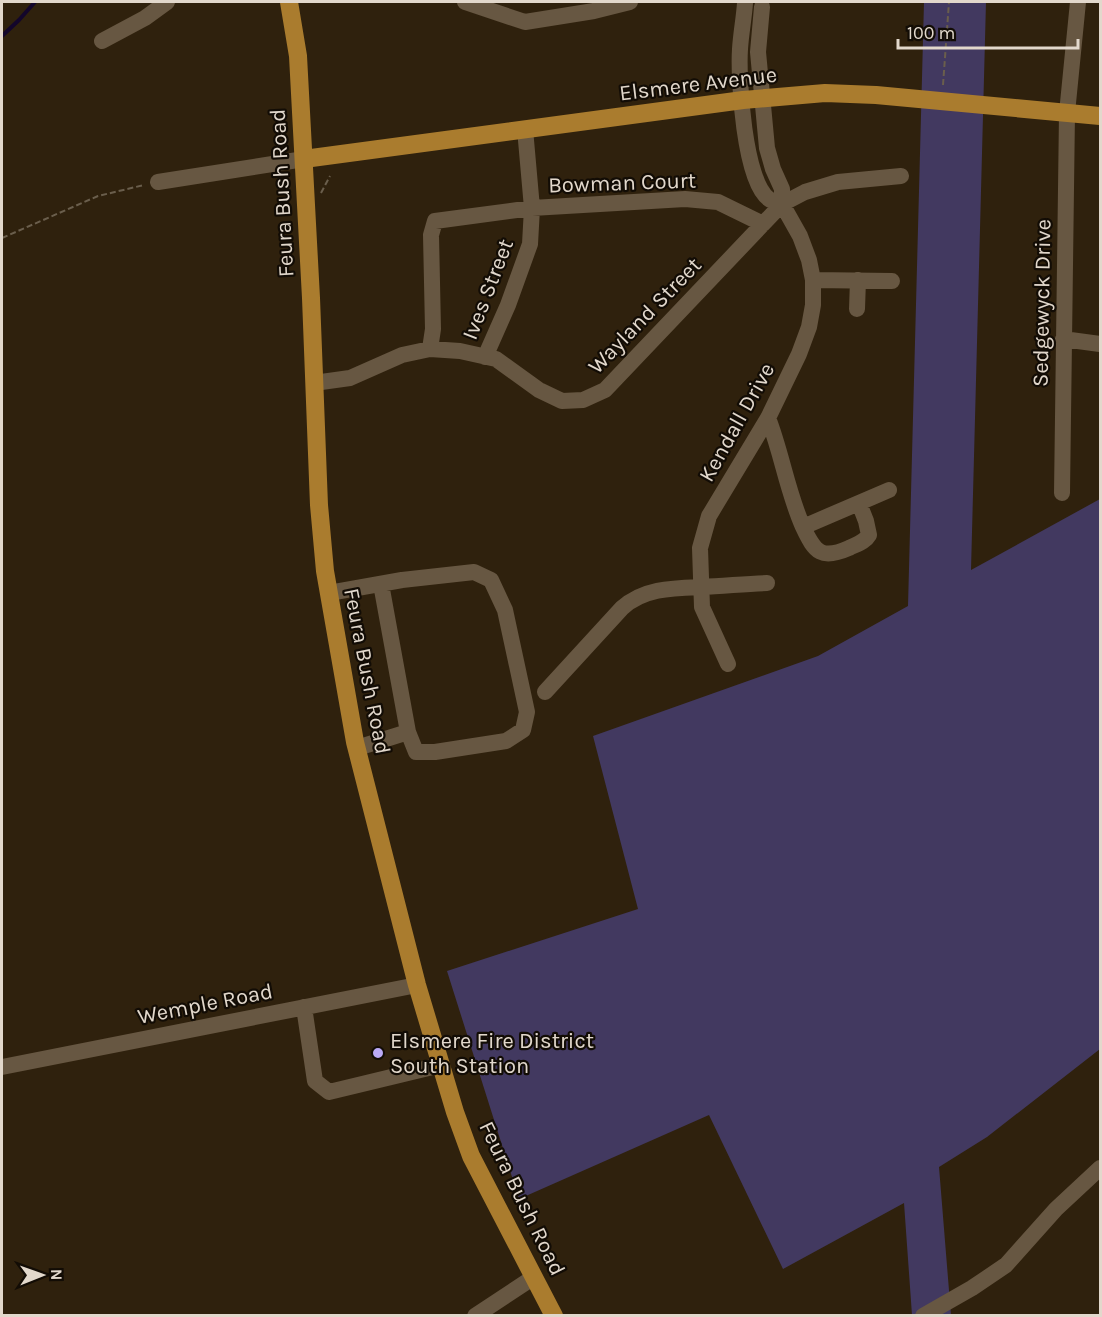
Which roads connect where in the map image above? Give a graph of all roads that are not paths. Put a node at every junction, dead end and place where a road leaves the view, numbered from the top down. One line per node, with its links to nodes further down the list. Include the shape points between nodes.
1 (167, 2): 8 (street)
2 (289, 2): 14 (main road, Feura Bush Road, via 298,56)
3 (465, 2): 4 (street, via 525,22)
4 (630, 2)
5 (741, 2): 7 (street); 10 (street, Kendall Drive)
6 (1078, 2): 11 (street, Sedgewyck Drive)
7 (763, 4): 9 (street, Kendall Drive, via 758,52)
8 (102, 41)
9 (762, 98): 10 (main road, Elsmere Avenue); 11 (main road, Elsmere Avenue, via 825,93 876,95); 17 (street, Kendall Drive, via 767,148 782,189)
10 (743, 100): 13 (main road, Elsmere Avenue); 17 (street, Kendall Drive, via 751,165 769,199)
11 (1066, 113): 12 (main road, Elsmere Avenue); 24 (street, Sedgewyck Drive)
12 (1101, 116)
13 (525, 129): 14 (main road, Elsmere Avenue); 18 (street, Ives Street)
14 (304, 159): 16 (street); 28 (main road, Feura Bush Road)
15 (901, 176): 17 (street, via 838,182)
16 (158, 182)
17 (782, 204): 19 (street, Wayland Street); 20 (street, Kendall Drive, via 800,236)
18 (532, 208): 19 (street, Bowman Court, via 685,199 718,202); 26 (street, Bowman Court, via 435,221 431,235); 27 (street, Ives Street, via 530,244)
19 (763, 224): 27 (street, Wayland Street, via 605,390 562,402 496,359)
20 (813, 280): 21 (street); 29 (street, Kendall Drive, via 809,327)
21 (858, 280): 22 (street); 23 (street)
22 (892, 281)
23 (857, 309)
24 (1062, 339): 25 (street); 31 (street, Sedgewyck Drive)
25 (1101, 344)
26 (430, 349): 27 (street, Wayland Street); 28 (street, Wayland Street, via 402,355 350,378)
27 (485, 357)
28 (314, 383): 37 (main road, Feura Bush Road, via 319,505)
29 (768, 418): 33 (street); 36 (street, Kendall Drive, via 709,516 700,548)
30 (890, 490): 32 (street)
31 (1062, 493)
32 (859, 503): 33 (street); 33 (street, via 869,535 863,542 840,552 819,552)
33 (803, 527)
34 (767, 583): 36 (street)
35 (381, 584): 37 (street); 40 (street); 40 (street, via 474,572 491,580 505,610 527,712 522,730 506,741 416,752)
36 (702, 587): 38 (street, Kendall Drive, via 702,607); 39 (street, via 661,590 629,602)
37 (329, 593): 41 (main road, Feura Bush Road)
38 (728, 664)
39 (545, 692)
40 (408, 732): 41 (street)
41 (357, 748): 42 (main road, Feura Bush Road)
42 (417, 985): 43 (street, Wemple Road); 44 (main road, Feura Bush Road)
43 (304, 1007): 44 (street, via 315,1081 329,1092); 45 (street, Wemple Road)
44 (441, 1065): 47 (main road, Feura Bush Road, via 471,1156)
45 (2, 1067)
46 (1099, 1174): 50 (street, via 1056,1209 1006,1265)
47 (534, 1277): 48 (street); 49 (main road, Feura Bush Road)
48 (475, 1316)
49 (554, 1316)
50 (923, 1316)

